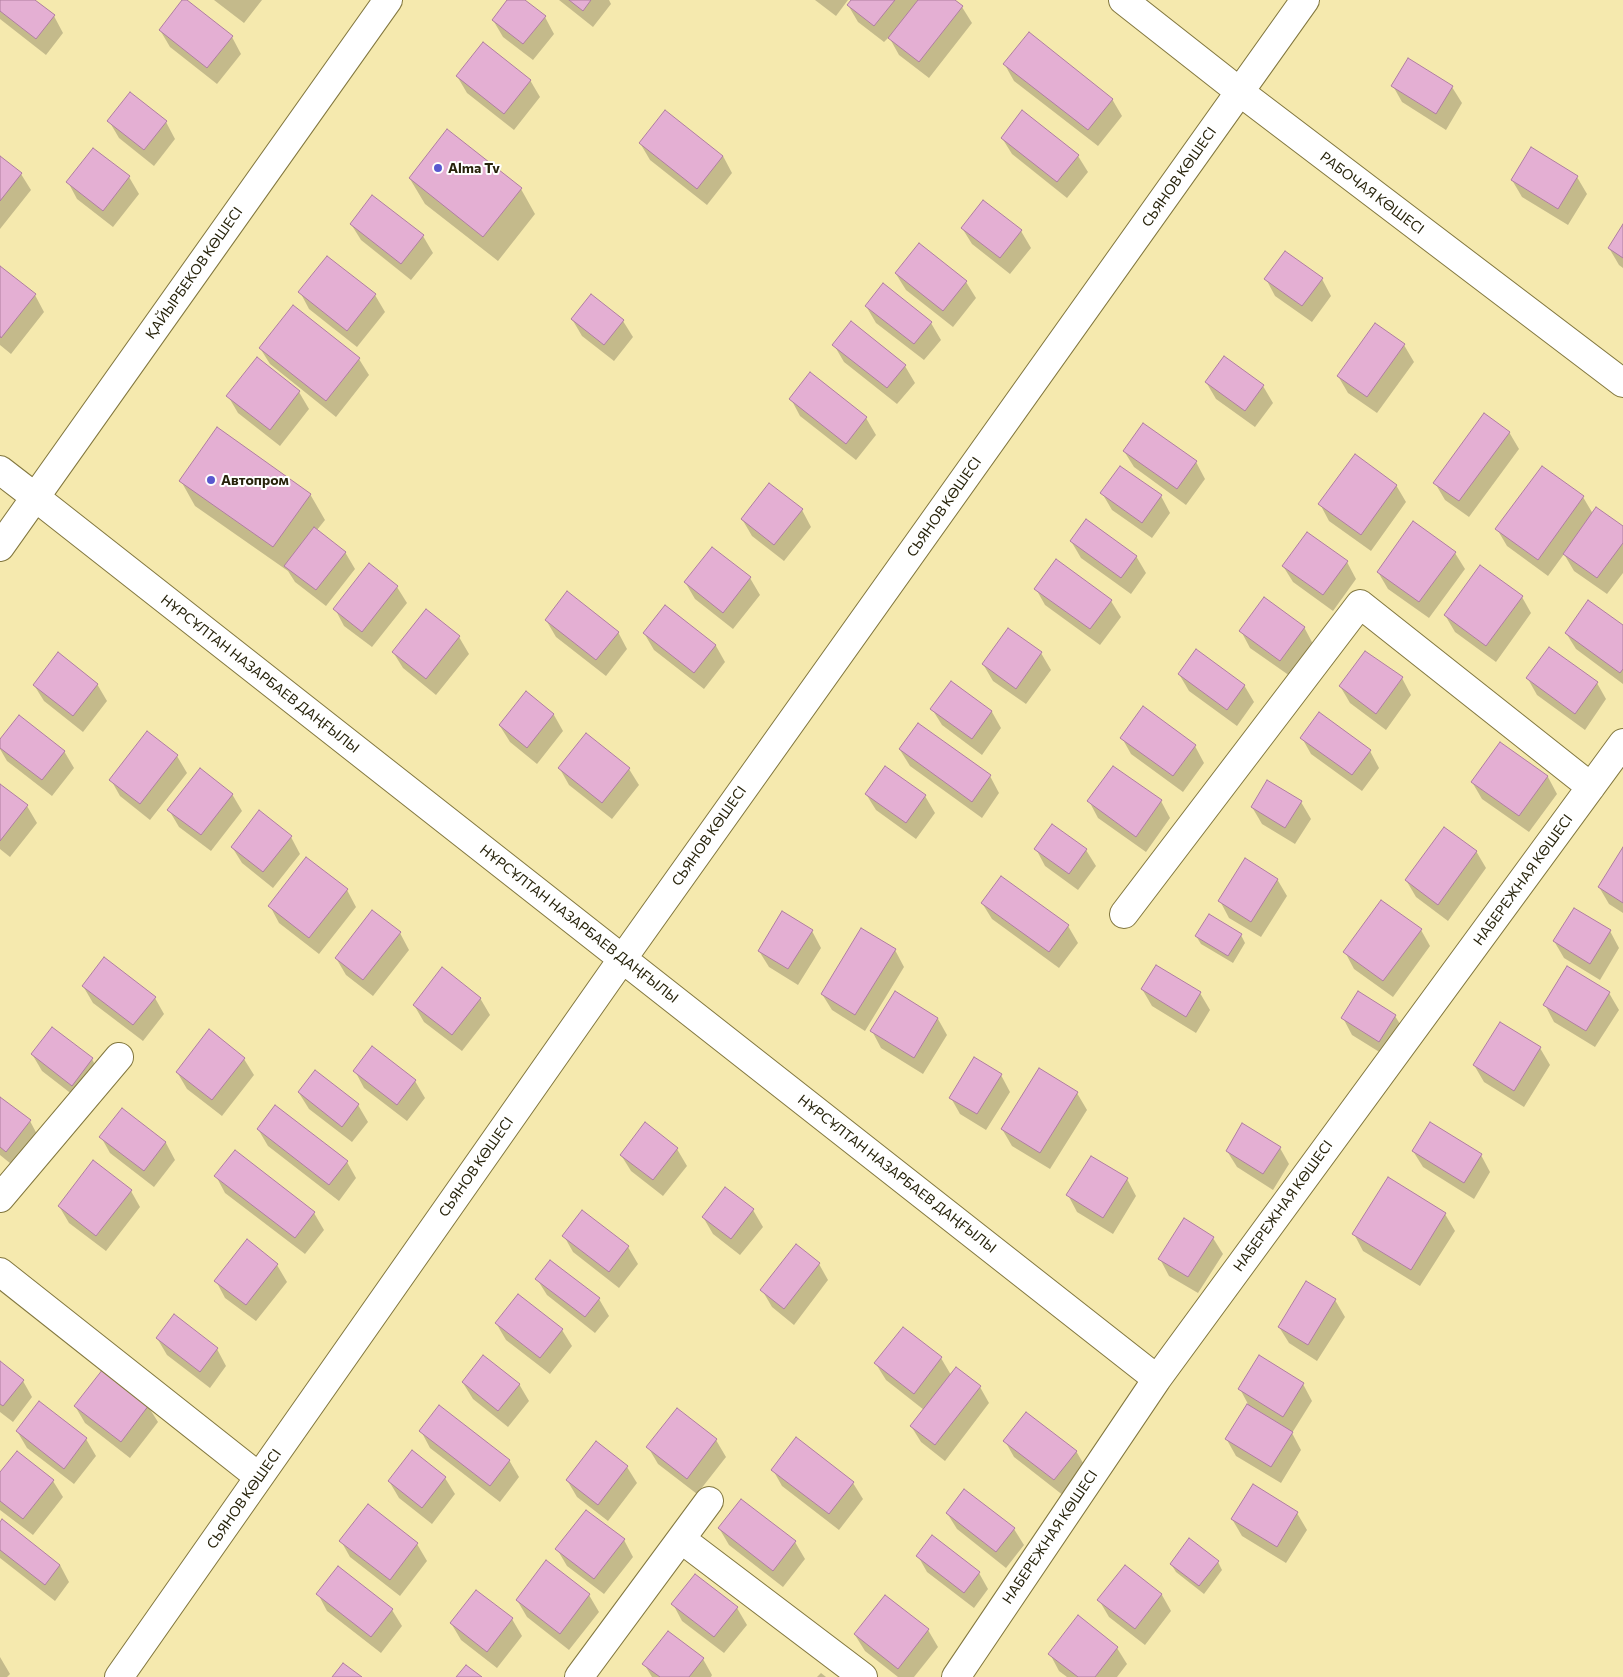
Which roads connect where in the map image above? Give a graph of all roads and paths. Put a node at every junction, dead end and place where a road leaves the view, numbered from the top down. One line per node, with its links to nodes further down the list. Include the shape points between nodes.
1 (388, 0): 7 (street, ҚАЙЫРБЕКОВ КӨШЕСІ)
2 (1123, 0): 4 (street, РАБОЧАЯ КӨШЕСІ)
3 (1305, 0): 4 (street, СЬЯНОВ КӨШЕСІ)
4 (1240, 92): 5 (street, РАБОЧАЯ КӨШЕСІ); 12 (street, СЬЯНОВ КӨШЕСІ)
5 (1623, 383)
6 (0, 470): 7 (street, НҰРСҰЛТАН НАЗАРБАЕВ ДАҢҒЫЛЫ)
7 (35, 497): 8 (street, ҚАЙЫРБЕКОВ КӨШЕСІ); 12 (street, НҰРСҰЛТАН НАЗАРБАЕВ ДАҢҒЫЛЫ)
8 (0, 547)
9 (1623, 743): 10 (street, НАБЕРЕЖНАЯ КӨШЕСІ)
10 (1591, 787): 11 (street, via 1360,604); 16 (street, НАБЕРЕЖНАЯ КӨШЕСІ)
11 (1124, 914)
12 (622, 958): 16 (street, НҰРСҰЛТАН НАЗАРБАЕВ ДАҢҒЫЛЫ); 17 (street, СЬЯНОВ КӨШЕСІ)
13 (119, 1057): 14 (street)
14 (0, 1198)
15 (0, 1272): 17 (street)
16 (1157, 1379): 23 (street, НАБЕРЕЖНАЯ КӨШЕСІ)
17 (259, 1478): 20 (street, СЬЯНОВ КӨШЕСІ)
18 (709, 1501): 19 (street)
19 (681, 1539): 21 (street); 22 (street)
20 (119, 1677)
21 (579, 1677)
22 (864, 1677)
23 (956, 1677)

